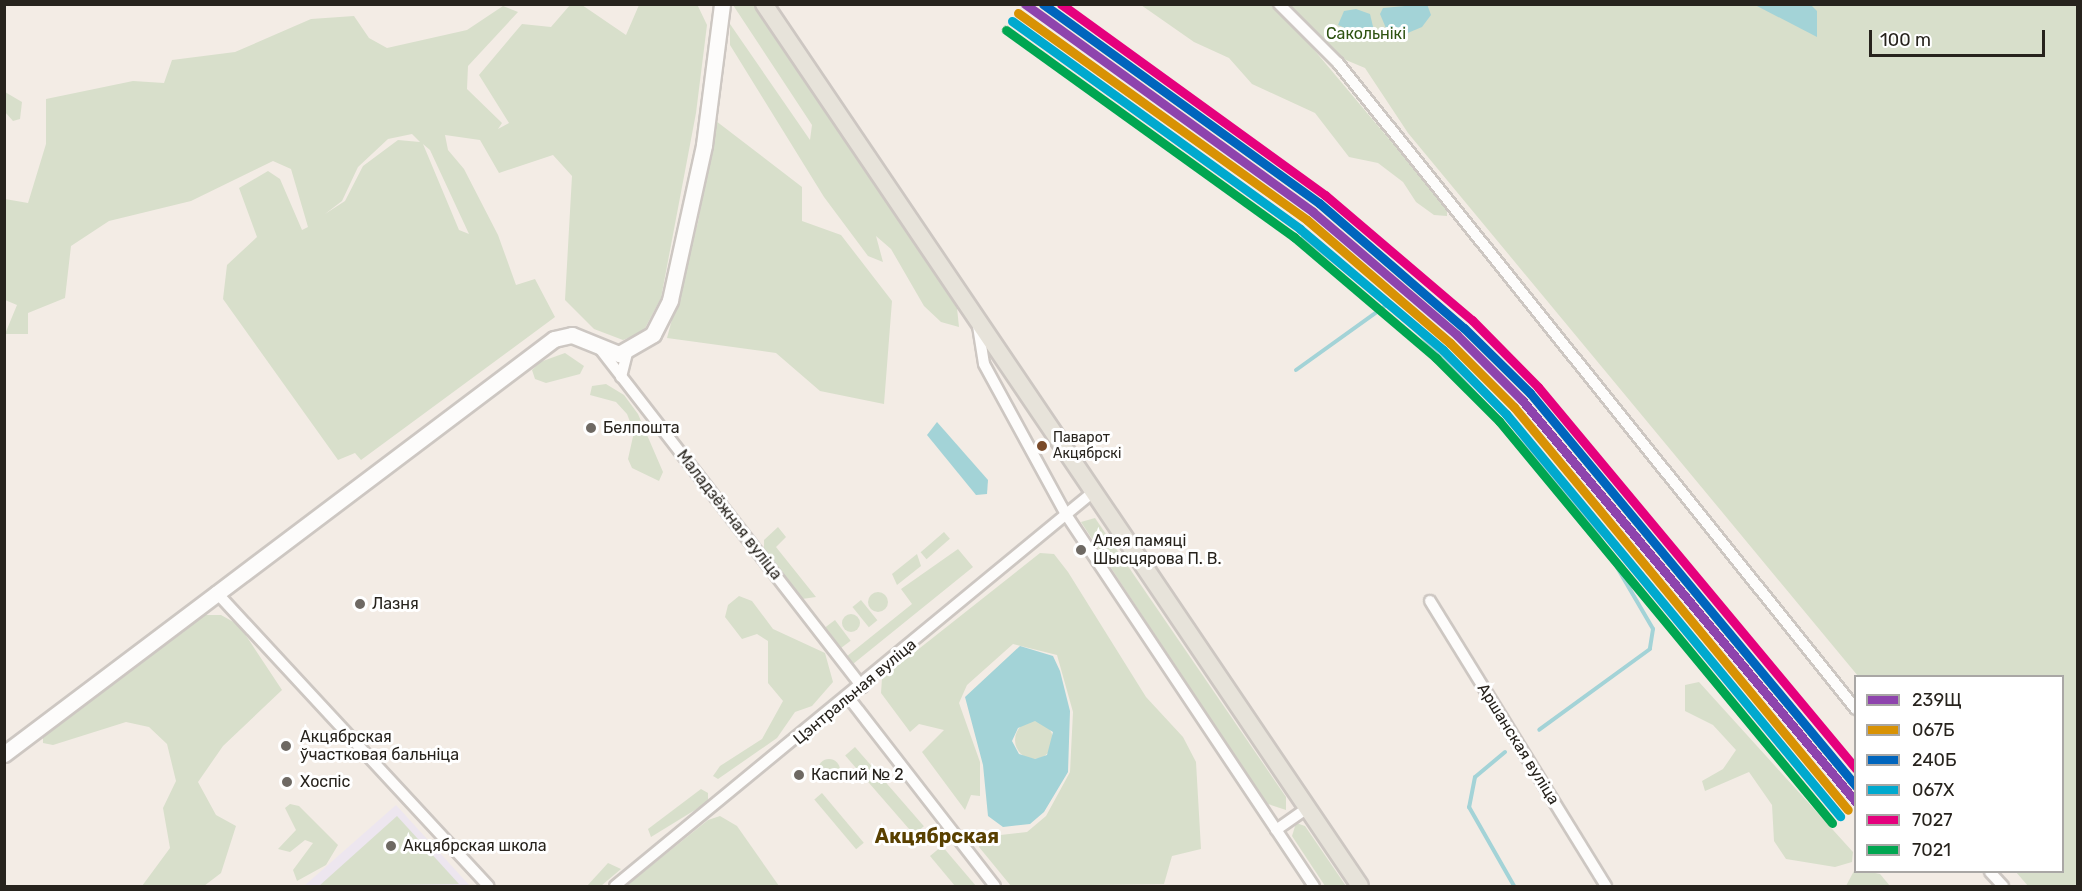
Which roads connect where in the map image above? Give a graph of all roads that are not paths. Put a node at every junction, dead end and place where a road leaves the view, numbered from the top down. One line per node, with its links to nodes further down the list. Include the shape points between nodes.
1 (722, 4): 6 (street, via 704,144 670,300 653,334)
2 (764, 4): 4 (main road)
3 (1279, 4): 14 (street, via 1338,63)
4 (978, 323): 8 (main road); 9 (street, via 984,364)
5 (596, 344): 6 (street); 7 (street, Маладзёжная вуліца); 10 (street, via 572,335 554,339)
6 (627, 353): 7 (street)
7 (621, 377): 12 (street, Маладзёжная вуліца)
8 (1092, 493): 9 (street, Цэнтральная вуліца); 16 (main road)
9 (1067, 516): 12 (street, Цэнтральная вуліца); 17 (street)
10 (216, 592): 15 (street); 19 (street)
11 (1430, 601): 24 (street, Аршанская вуліца)
12 (862, 687): 13 (street, Цэнтральная вуліца)
13 (849, 698): 20 (street, Цэнтральная вуліца); 21 (street)
14 (1854, 707)
15 (4, 754)
16 (1307, 808): 17 (street); 23 (main road)
17 (1276, 830): 22 (street)
18 (1991, 873): 25 (street)
19 (488, 886)
20 (615, 886)
21 (995, 886)
22 (1314, 886)
23 (1360, 886)
24 (1606, 886)
25 (2003, 886)

